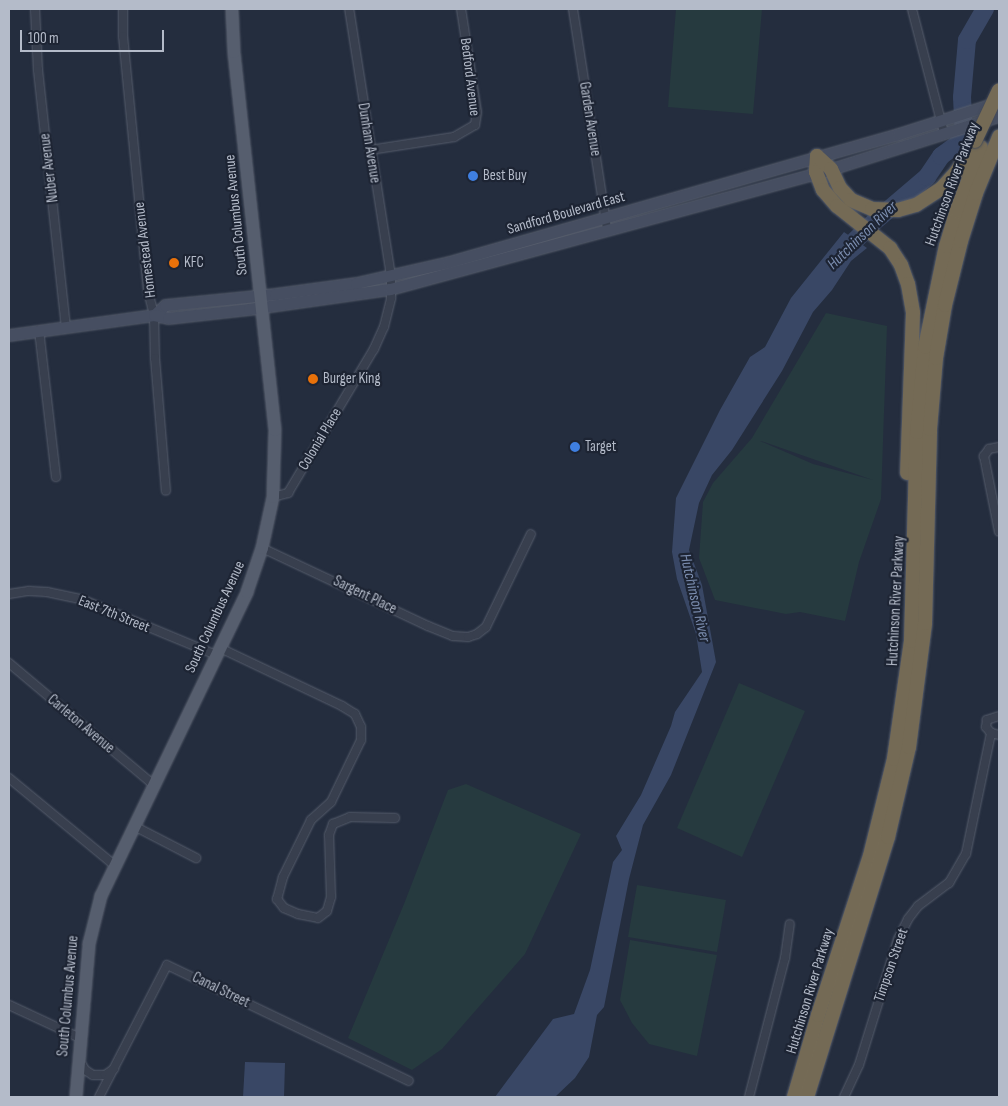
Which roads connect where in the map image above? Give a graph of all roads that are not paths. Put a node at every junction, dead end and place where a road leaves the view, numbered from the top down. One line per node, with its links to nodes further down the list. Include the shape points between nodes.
1 (35, 9): 25 (street, Nuber Avenue, via 38,70)
2 (123, 9): 24 (street, Homestead Avenue, via 148,291)
3 (232, 9): 23 (main road, South Columbus Avenue)
4 (349, 9): 15 (street, Dunham Avenue)
5 (461, 9): 15 (street, Bedford Avenue, via 477,112 475,126 454,137)
6 (573, 9): 20 (street, Garden Avenue)
7 (912, 9): 11 (street)
8 (999, 90): 14 (highway, bridge)
9 (999, 103): 11 (street, Sandford Boulevard East); 14 (highway, Hutchinson River Parkway)
10 (999, 116): 12 (street, Sandford Boulevard East)
11 (943, 120): 12 (street); 16 (street, Sandford Boulevard East)
12 (946, 132): 17 (street, Sandford Boulevard East)
13 (999, 136): 14 (highway, Hutchinson River Parkway)
14 (983, 146): 19 (highway, via 930,198 916,205 898,210); 35 (highway, Hutchinson River Parkway, via 957,210 925,347 917,432); 58 (highway, Hutchinson River Parkway, via 976,193 947,297 936,358 930,429 925,623 909,747 888,837)
15 (370, 150): 21 (street, Dunham Avenue)
16 (817, 156): 17 (highway); 18 (highway); 20 (street, Sandford Boulevard East)
17 (831, 169): 18 (street, Sandford Boulevard East); 19 (highway)
18 (816, 172): 19 (highway, via 823,190); 20 (street, Sandford Boulevard East, via 681,211)
19 (846, 205): 35 (highway, via 890,248 901,265 912,302 907,438 908,551)
20 (606, 223): 21 (street, Sandford Boulevard East); 22 (street, Sandford Boulevard East)
21 (391, 276): 22 (street, Dunham Avenue); 23 (street, Sandford Boulevard East)
22 (390, 289): 23 (street, Sandford Boulevard East); 31 (street, Colonial Place, via 388,314 374,349 288,493)
23 (262, 301): 24 (street, Sandford Boulevard East, via 165,305); 31 (main road, South Columbus Avenue, via 275,430)
24 (154, 315): 25 (street, Sandford Boulevard East); 30 (street, Homestead Avenue)
25 (66, 326): 26 (street, Sandford Boulevard East)
26 (39, 330): 27 (street, Sandford Boulevard East); 29 (street)
27 (9, 335)
28 (999, 447): 32 (street, via 989,449 984,456)
29 (56, 477)
30 (166, 491)
31 (273, 497): 34 (main road, South Columbus Avenue)
32 (999, 532)
33 (530, 534): 34 (street, Sargent Place, via 486,627 468,637 453,636 428,626)
34 (262, 548): 37 (main road, South Columbus Avenue, via 247,592)
35 (914, 593): 57 (highway, Hutchinson River Parkway, via 908,677 885,797 870,856)
36 (9, 594): 37 (street, East 7th Street, via 47,592 81,600)
37 (218, 651): 43 (main road, South Columbus Avenue); 44 (street, East 7th Street, via 342,706 355,714 361,727 361,740 331,802 311,820 283,877 277,898 284,908 318,918 327,911 331,897 329,835 333,824 350,817)
38 (9, 663): 43 (street, Carleton Avenue)
39 (999, 716): 40 (street, Timpson Street, via 987,720 986,727)
40 (991, 733): 41 (street); 59 (street, Timpson Street, via 966,854 949,883 913,912 898,939 859,1065)
41 (999, 735)
42 (9, 778): 47 (street)
43 (154, 785): 45 (main road, South Columbus Avenue)
44 (395, 818)
45 (134, 826): 46 (street); 47 (main road, South Columbus Avenue)
46 (196, 858)
47 (114, 865): 50 (main road, South Columbus Avenue, via 91,927)
48 (790, 924): 56 (street, via 785,958)
49 (9, 1005): 50 (street)
50 (80, 1038): 51 (main road, South Columbus Avenue)
51 (78, 1058): 52 (street, via 85,1070 93,1075 105,1075); 54 (main road, South Columbus Avenue)
52 (114, 1069): 53 (street, Canal Street, via 168,964); 55 (street, Canal Street)
53 (409, 1081)
54 (76, 1097)
55 (99, 1097)
56 (749, 1097)
57 (794, 1097)
58 (807, 1097)
59 (844, 1097)

